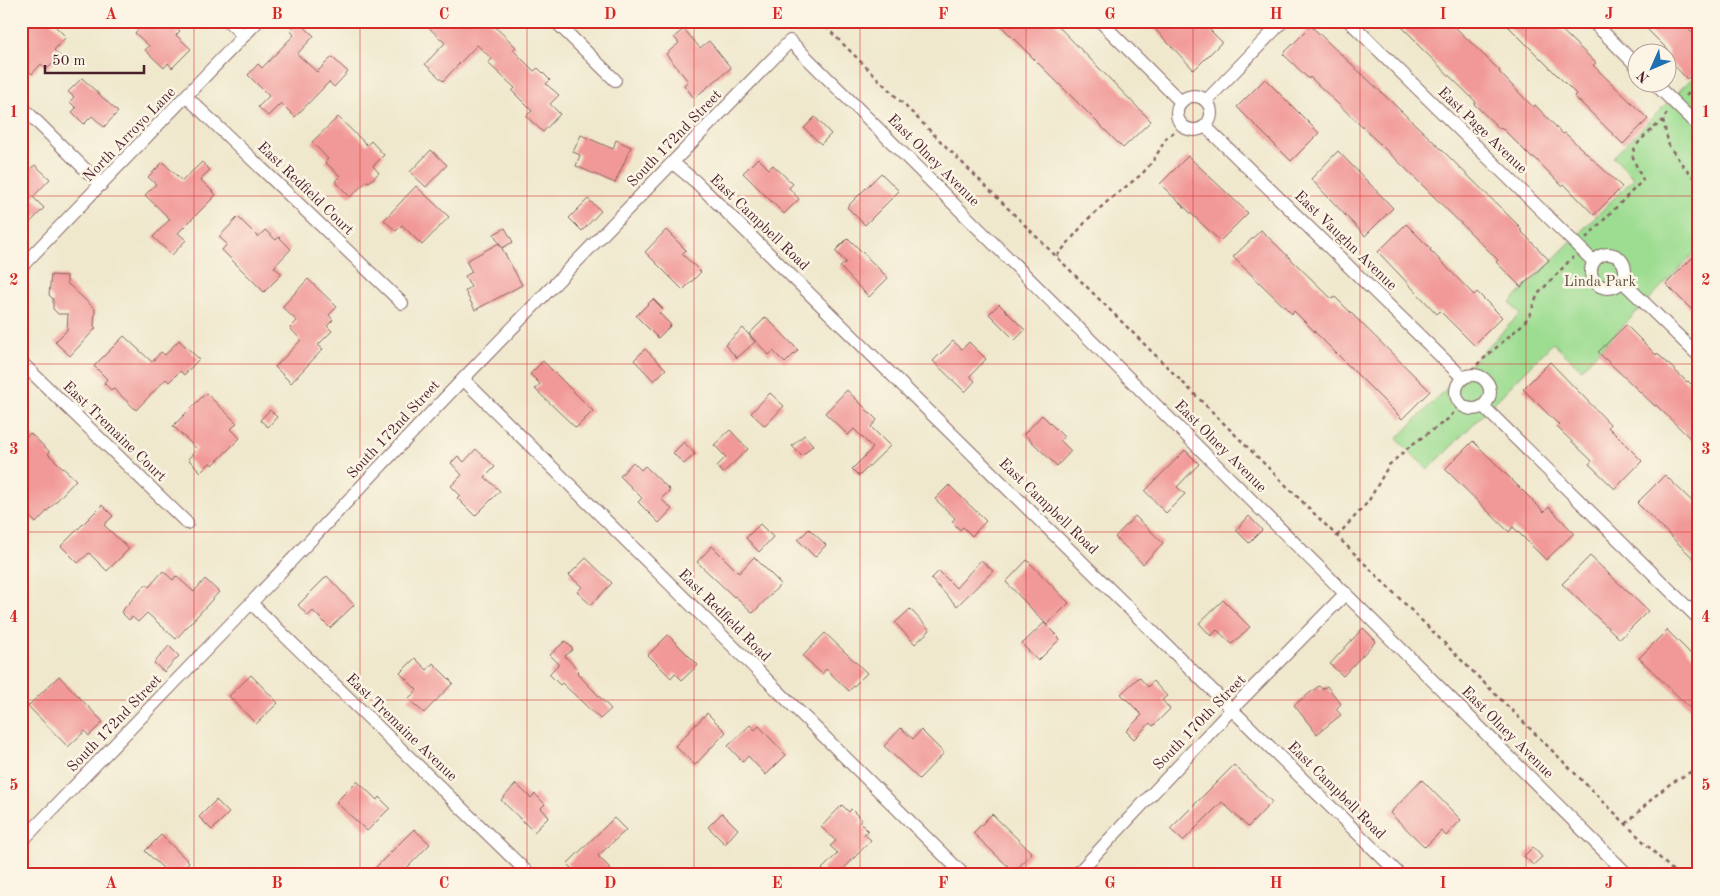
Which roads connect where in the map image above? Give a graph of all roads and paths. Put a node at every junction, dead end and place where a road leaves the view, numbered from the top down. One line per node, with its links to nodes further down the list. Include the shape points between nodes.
1 (228, 21): 9 (street)
2 (258, 21): 9 (street, North Arroyo Lane)
3 (555, 21): 12 (street)
4 (820, 21): 26 (path)
5 (1100, 21): 17 (street)
6 (1284, 21): 16 (street)
7 (1349, 21): 27 (street, East Page Avenue)
8 (1592, 21): 11 (street)
9 (244, 36): 15 (street, North Arroyo Lane)
10 (790, 41): 23 (street, South 172nd Street); 39 (street, East Olney Avenue)
11 (1628, 57)
12 (615, 80)
13 (1699, 82): 18 (path)
14 (1664, 92): 18 (street)
15 (187, 97): 25 (street, North Arroyo Lane); 30 (street, East Redfield Court)
16 (1206, 101): 17 (street, via 1194,96); 22 (street, via 1211,112)
17 (1181, 102): 21 (street, via 1177,112)
18 (1676, 105): 20 (street); 24 (path, via 1663,120 1669,146)
19 (21, 106): 25 (street)
20 (1694, 122)
21 (1182, 126): 22 (street, via 1194,130); 26 (path, via 1168,137 1142,174 1088,219)
22 (1205, 126): 33 (street, East Vaughn Avenue)
23 (673, 163): 34 (street, South 172nd Street); 42 (street, East Campbell Road)
24 (1699, 182)
25 (101, 185): 28 (street, North Arroyo Lane)
26 (1057, 256): 38 (path)
27 (1594, 262): 29 (street, via 1591,274 1598,285 1610,288); 29 (street, via 1610,254 1618,258 1625,268)
28 (21, 267)
29 (1622, 281): 31 (street)
30 (402, 303)
31 (1699, 356)
32 (21, 362): 37 (street, East Tremaine Court)
33 (1463, 378): 35 (street, via 1456,391); 36 (street, via 1475,375 1486,381 1490,393 1488,402)
34 (463, 379): 40 (street, South 172nd Street); 47 (street, East Redfield Road)
35 (1461, 404): 36 (street, via 1471,409); 38 (path, via 1448,419 1388,464 1368,502)
36 (1482, 406): 41 (street)
37 (187, 523)
38 (1337, 536): 44 (path)
39 (1346, 593): 42 (street, South 170th Street); 50 (street, East Olney Avenue)
40 (251, 603): 45 (street, South 172nd Street); 46 (street, East Tremaine Avenue)
41 (1699, 619)
42 (1232, 709): 48 (street, South 170th Street); 49 (street, East Campbell Road)
43 (1699, 767): 44 (path, via 1654,796)
44 (1626, 824): 51 (path)
45 (21, 842)
46 (530, 875)
47 (964, 875)
48 (1076, 875)
49 (1400, 875)
50 (1628, 875)
51 (1677, 875)

